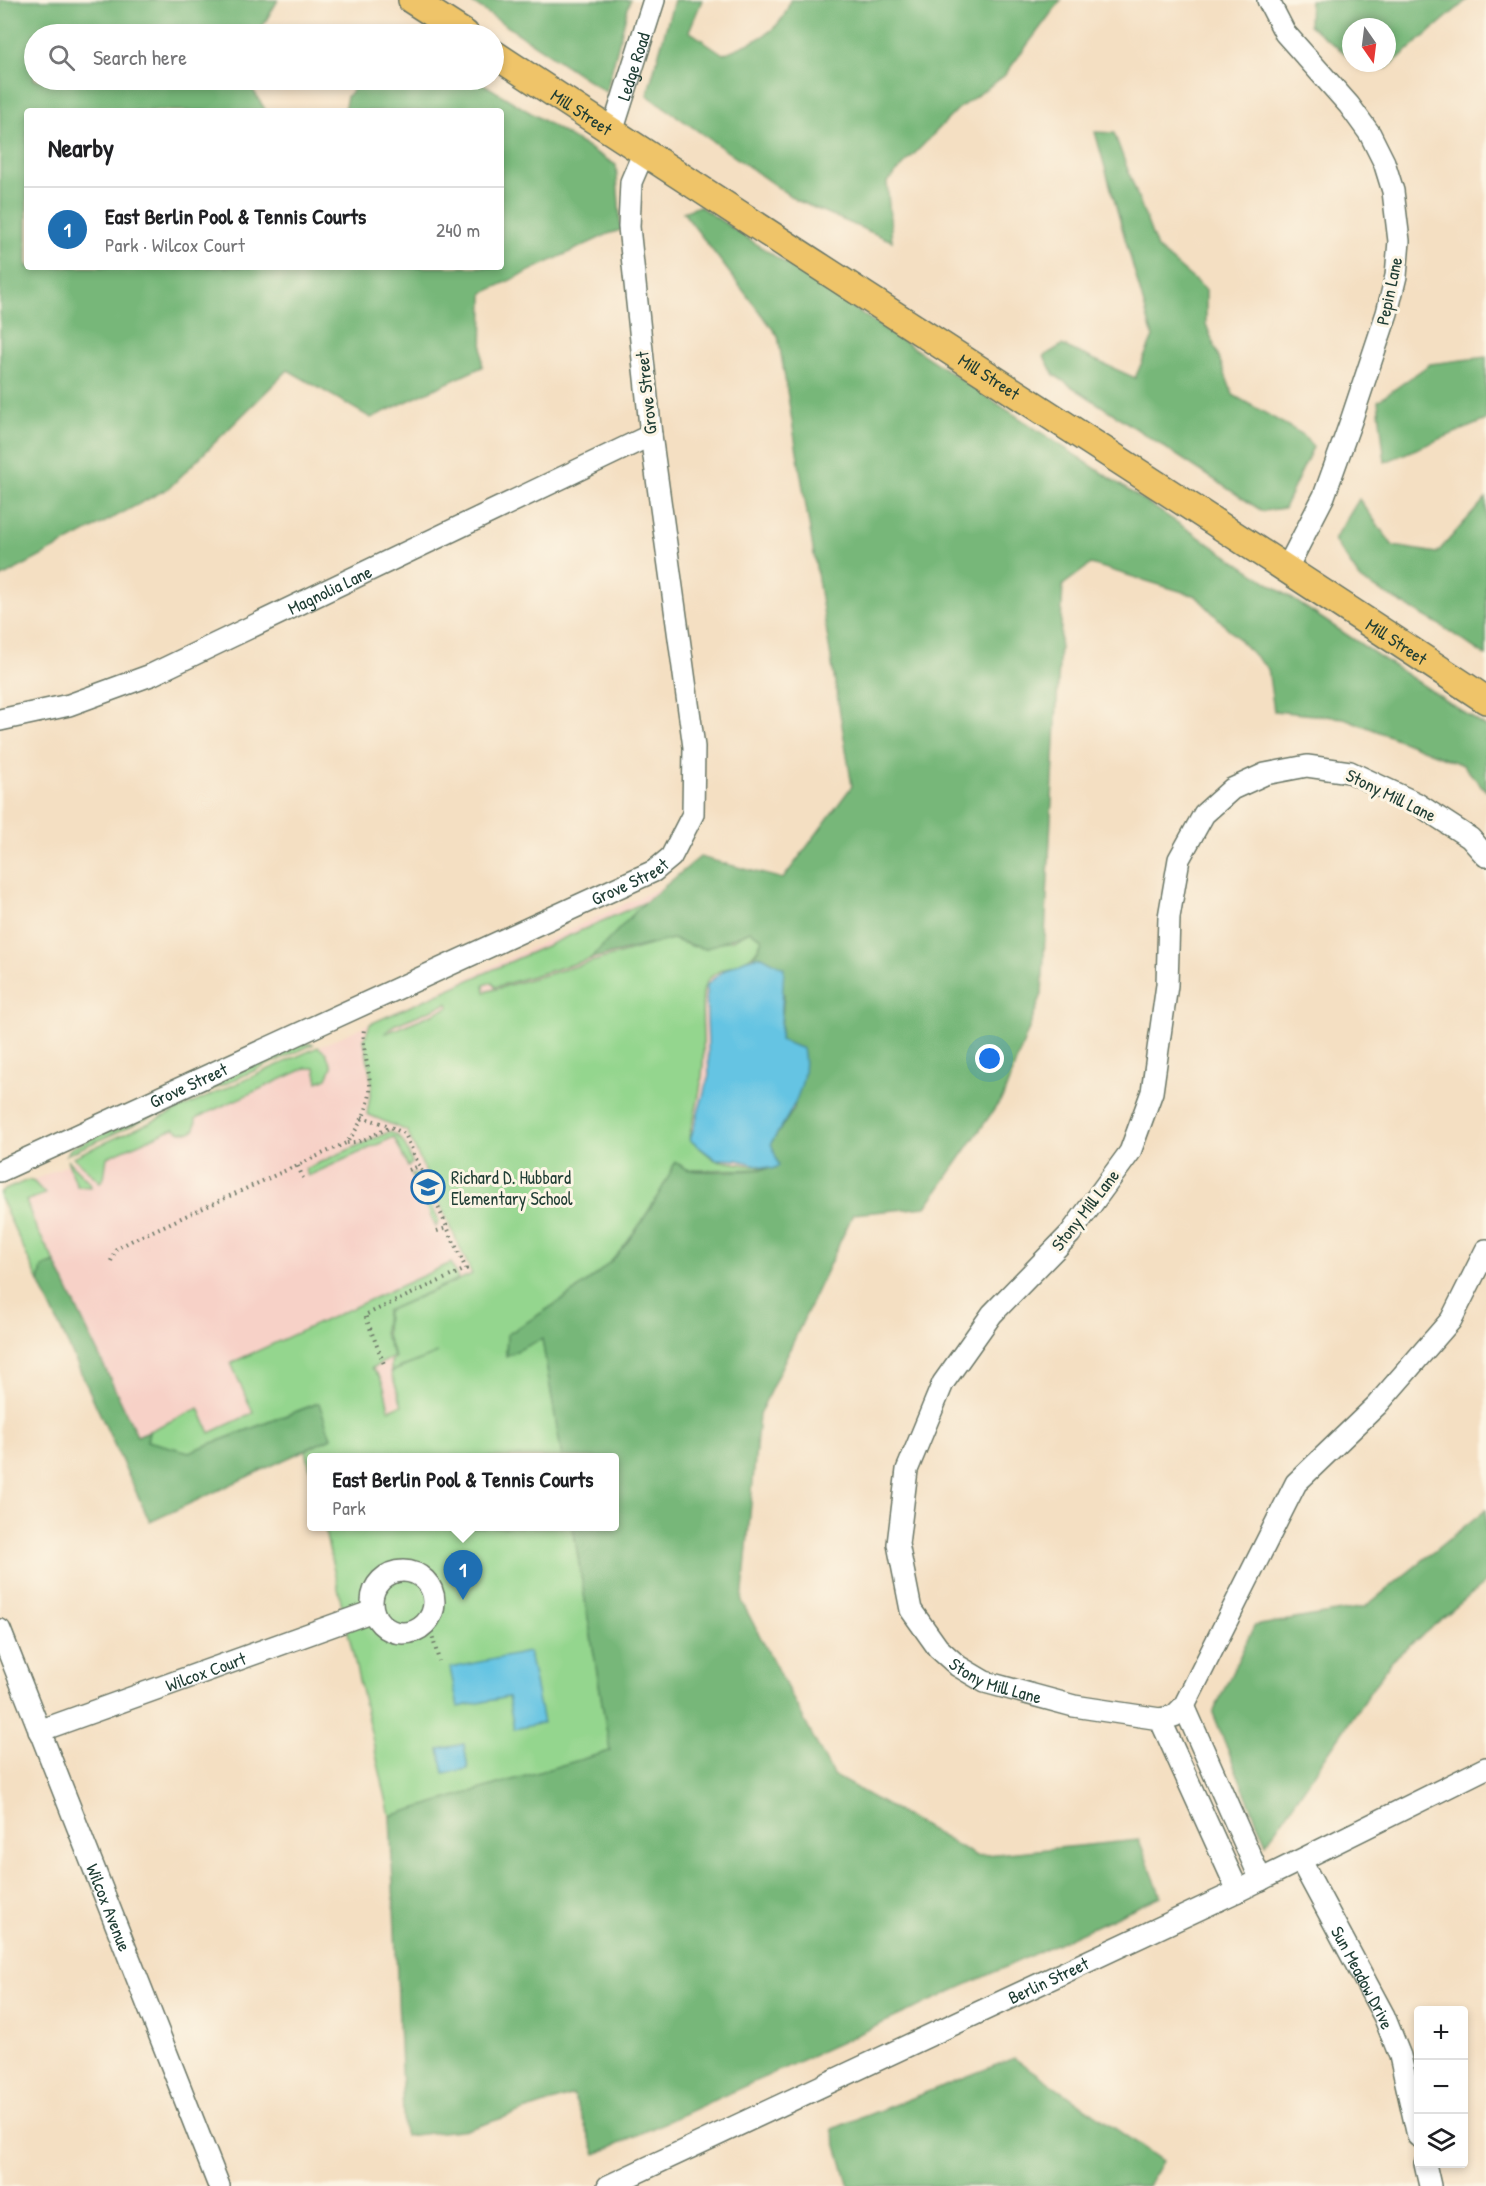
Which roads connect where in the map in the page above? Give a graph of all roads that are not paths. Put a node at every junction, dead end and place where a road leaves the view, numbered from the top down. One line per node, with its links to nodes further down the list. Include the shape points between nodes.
1 (412, 0): 4 (main road)
2 (654, 0): 6 (street, Ledge Road)
3 (1268, 0): 9 (street, Pepin Lane, via 1285,33 1370,134 1393,191 1399,241 1387,313 1355,411 1324,496)
4 (449, 24)
5 (504, 61): 6 (main road, Mill Street)
6 (612, 132): 7 (main road, Mill Street)
7 (643, 154): 8 (street, Grove Street, via 631,182 629,227); 9 (main road, Mill Street)
8 (651, 435): 11 (street, Magnolia Lane, via 151,675 69,705); 13 (street, Grove Street, via 693,747 693,814 671,857 654,871 607,893)
9 (1287, 568): 10 (main road, Mill Street)
10 (1486, 700)
11 (0, 720)
12 (1486, 856): 18 (street, Stony Mill Lane, via 1470,838 1416,803 1350,772 1307,766 1265,774 1232,789 1204,814 1179,859 1169,917 1167,985 1152,1092 1130,1152 1070,1234 992,1314 943,1383 907,1470 898,1544 911,1610 938,1648 985,1682 1074,1706)
13 (0, 1171)
14 (1486, 1250): 17 (street, via 1451,1320 1377,1405 1296,1483)
15 (373, 1611): 15 (street, via 373,1592 378,1583 385,1576 404,1570 429,1583 435,1602 428,1620 413,1632 385,1627); 19 (street, Wilcox Court)
16 (0, 1630): 19 (street, Wilcox Avenue)
17 (1184, 1706): 18 (street, via 1174,1716); 22 (street)
18 (1160, 1719): 23 (street)
19 (39, 1731): 26 (street, Wilcox Avenue)
20 (1486, 1768): 21 (street, Berlin Street)
21 (1301, 1861): 22 (street, Berlin Street); 24 (street, Sun Meadow Drive, via 1384,2016 1400,2056)
22 (1261, 1880): 23 (street, Berlin Street)
23 (1238, 1891): 27 (street, Berlin Street)
24 (1414, 2115)
25 (1426, 2168): 28 (street)
26 (219, 2186)
27 (608, 2186)
28 (1430, 2186)

